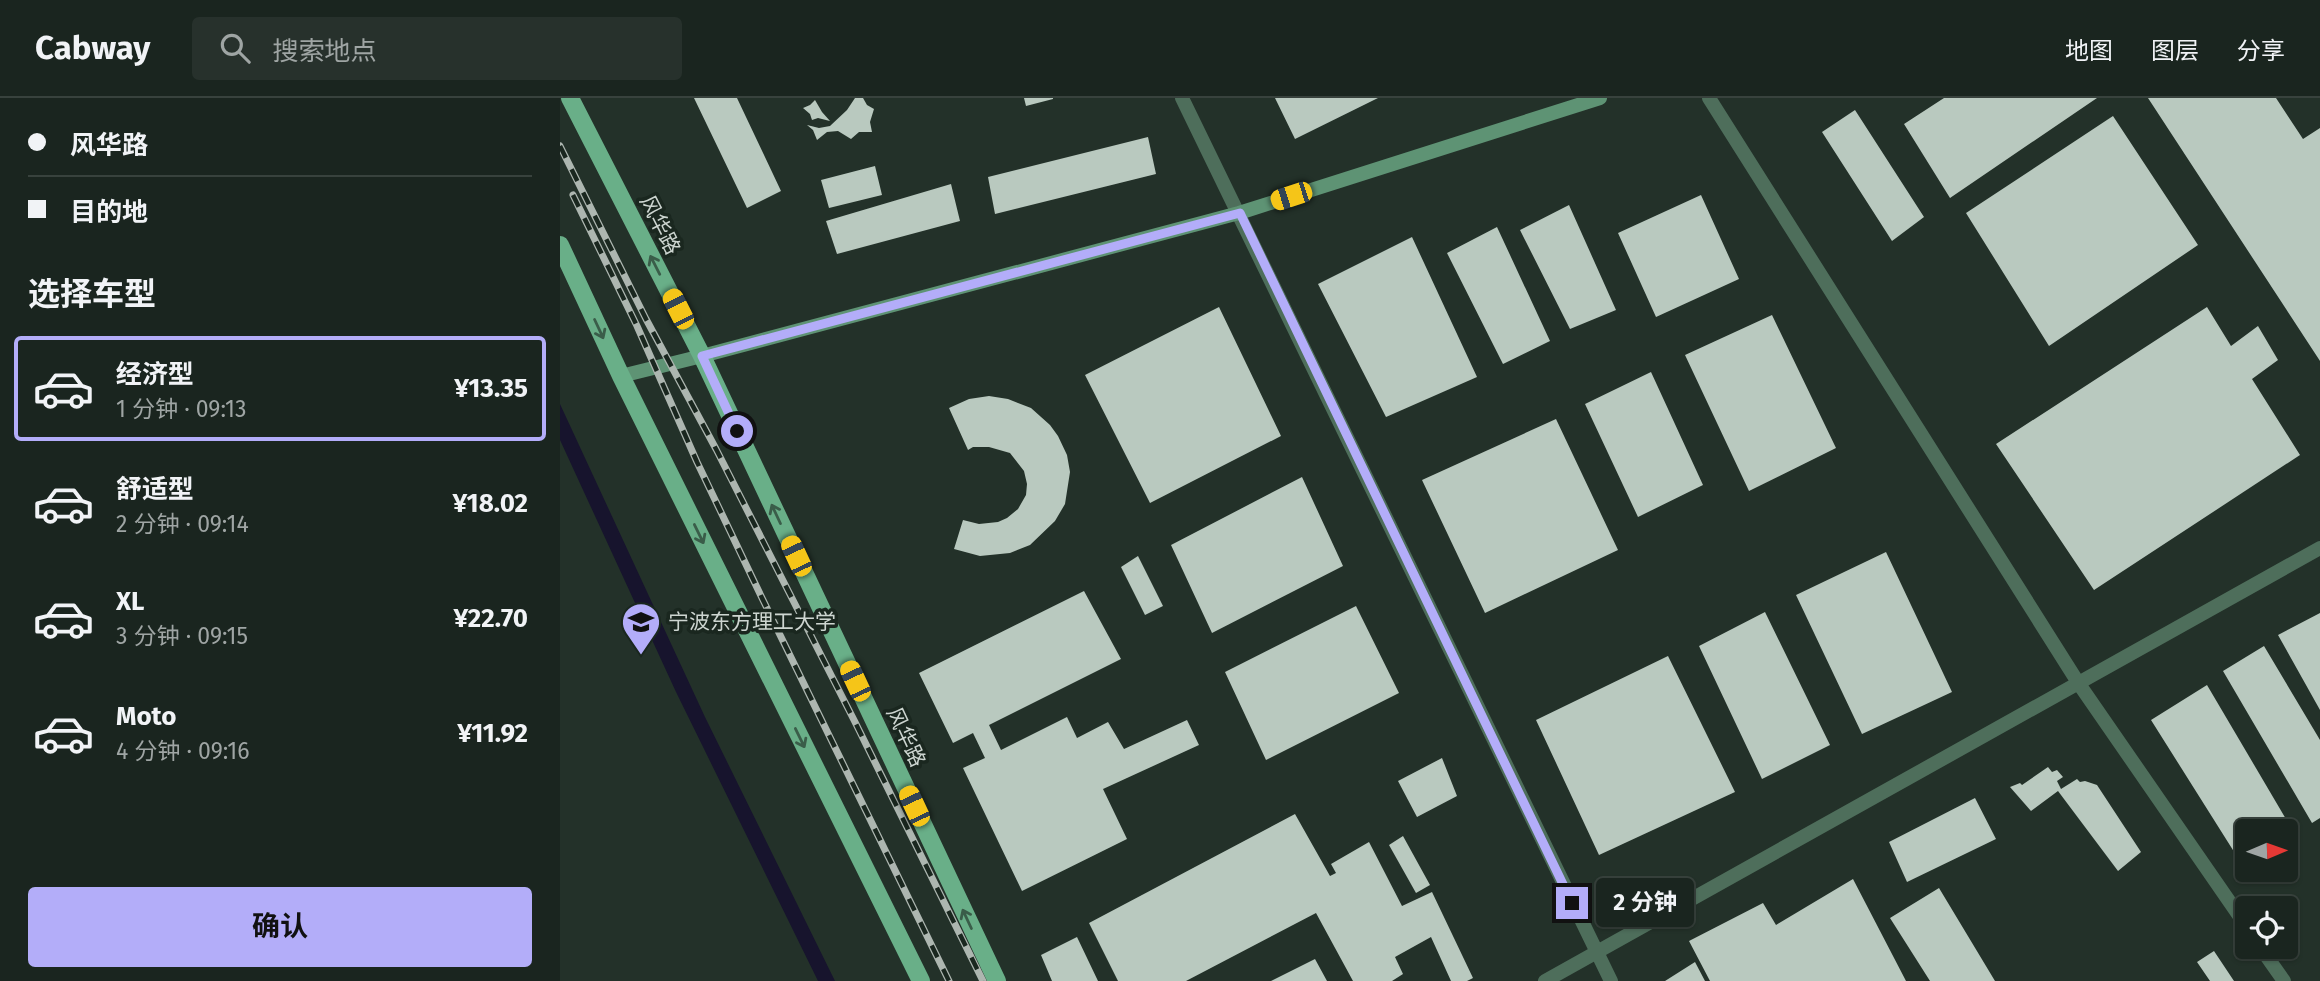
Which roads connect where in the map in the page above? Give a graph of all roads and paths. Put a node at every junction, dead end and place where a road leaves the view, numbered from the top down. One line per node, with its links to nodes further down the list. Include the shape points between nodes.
1 (570, 98): 7 (main road, 风华路, one-way to 1)
2 (1182, 98): 5 (street)
3 (1600, 98): 5 (main road)
4 (1709, 98): 10 (street)
5 (1240, 213): 7 (main road); 12 (street)
6 (560, 245): 8 (main road, one-way to 8)
7 (702, 356): 8 (main road); 15 (main road, 风华路, one-way to 7)
8 (621, 376): 14 (main road, one-way to 14)
9 (2320, 548): 10 (street)
10 (2079, 684): 11 (street); 12 (street)
11 (2235, 910)
12 (1596, 953): 16 (street); 17 (street)
13 (2268, 959): 18 (street)
14 (920, 981)
15 (997, 981)
16 (1545, 981)
17 (1611, 981)
18 (2284, 981)

